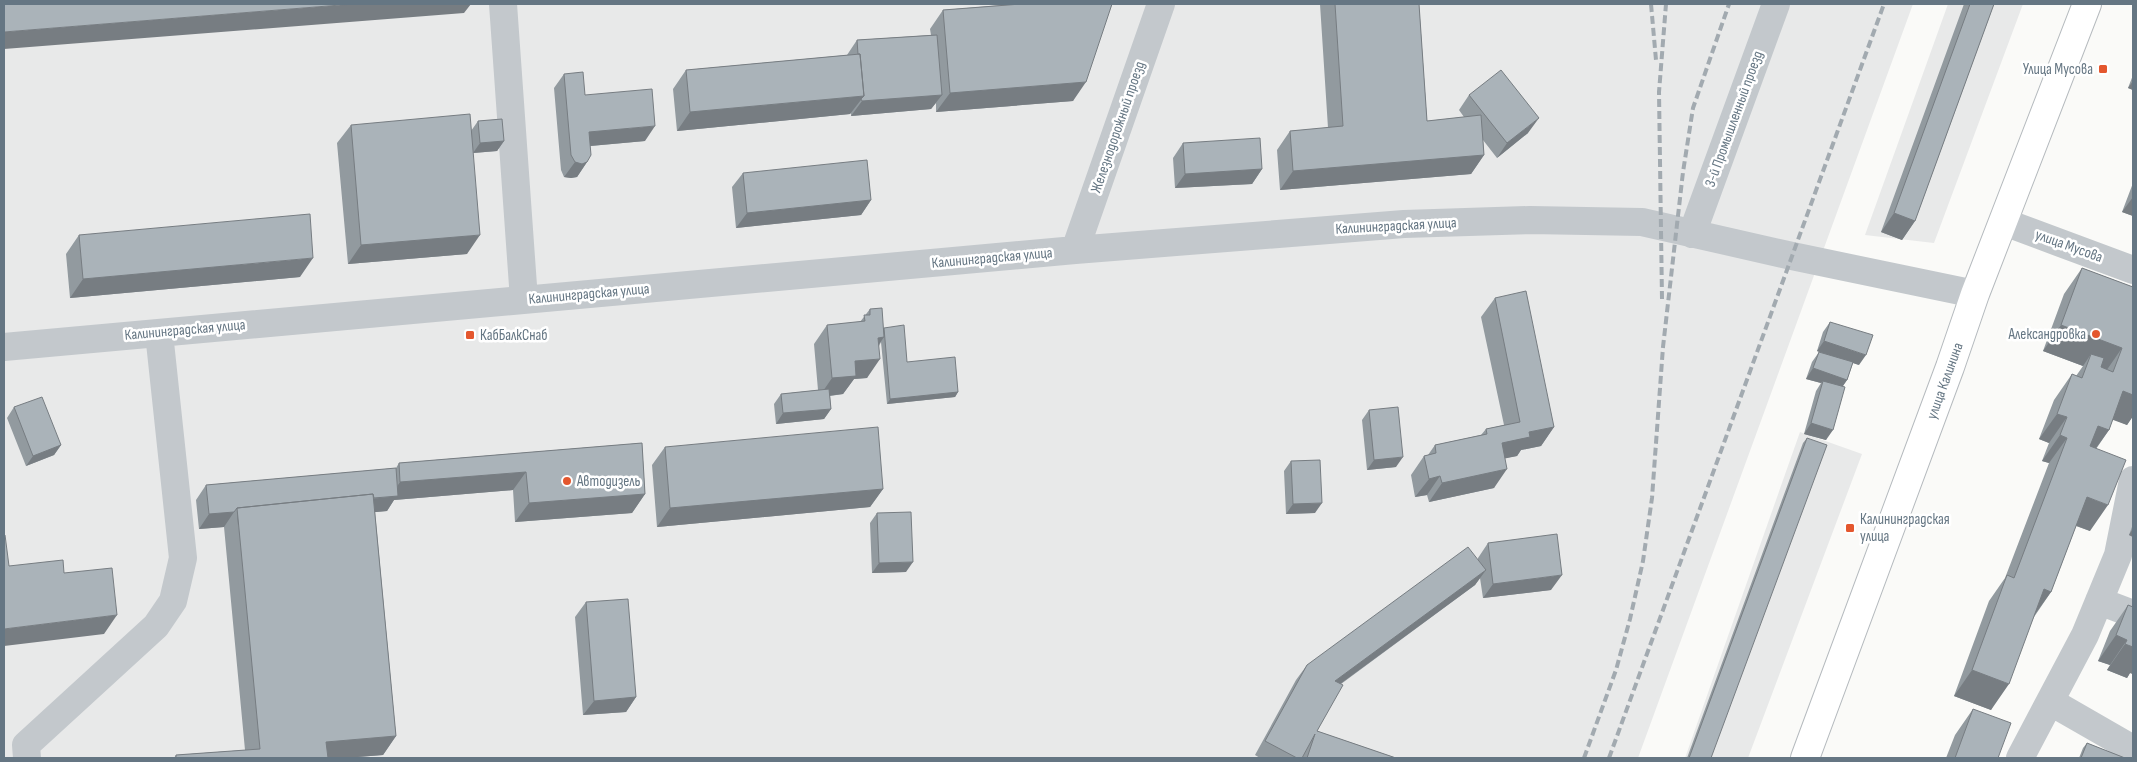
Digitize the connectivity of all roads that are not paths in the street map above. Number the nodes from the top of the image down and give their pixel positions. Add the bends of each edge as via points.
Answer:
1 (503, 4) edge
2 (1161, 4) edge
3 (1776, 4) edge
4 (2087, 4) edge
5 (2004, 222) junction
6 (1692, 234) junction
7 (1075, 250) junction
8 (2133, 270) edge
9 (1975, 294) junction
10 (524, 300) junction
11 (159, 333) junction
12 (4, 347) edge
13 (2133, 480) edge
14 (2099, 601) junction
15 (2133, 614) edge
16 (2051, 702) junction
17 (1999, 739) edge
18 (2133, 749) edge
19 (2023, 753) edge
20 (27, 758) edge
21 (1804, 758) edge

1 - 10 street
2 - 7 street, Железнодорожный проезд
3 - 6 street, 3-й Промышленный проезд
4 - 5 main road, улица Калинина
5 - 8 street, улица Мусова
5 - 9 main road, улица Калинина
6 - 7 street, Калининградская улица via 1642,222 1530,220 1404,224
6 - 9 street, Калининградская улица
7 - 10 street, Калининградская улица
9 - 21 main road, улица Калинина
10 - 11 street, Калининградская улица
11 - 12 street, Калининградская улица
11 - 20 street via 183,558 173,601 156,626 26,745
13 - 14 street via 2118,554
14 - 15 street
14 - 16 street
16 - 18 street
16 - 19 street
17 - 19 street

